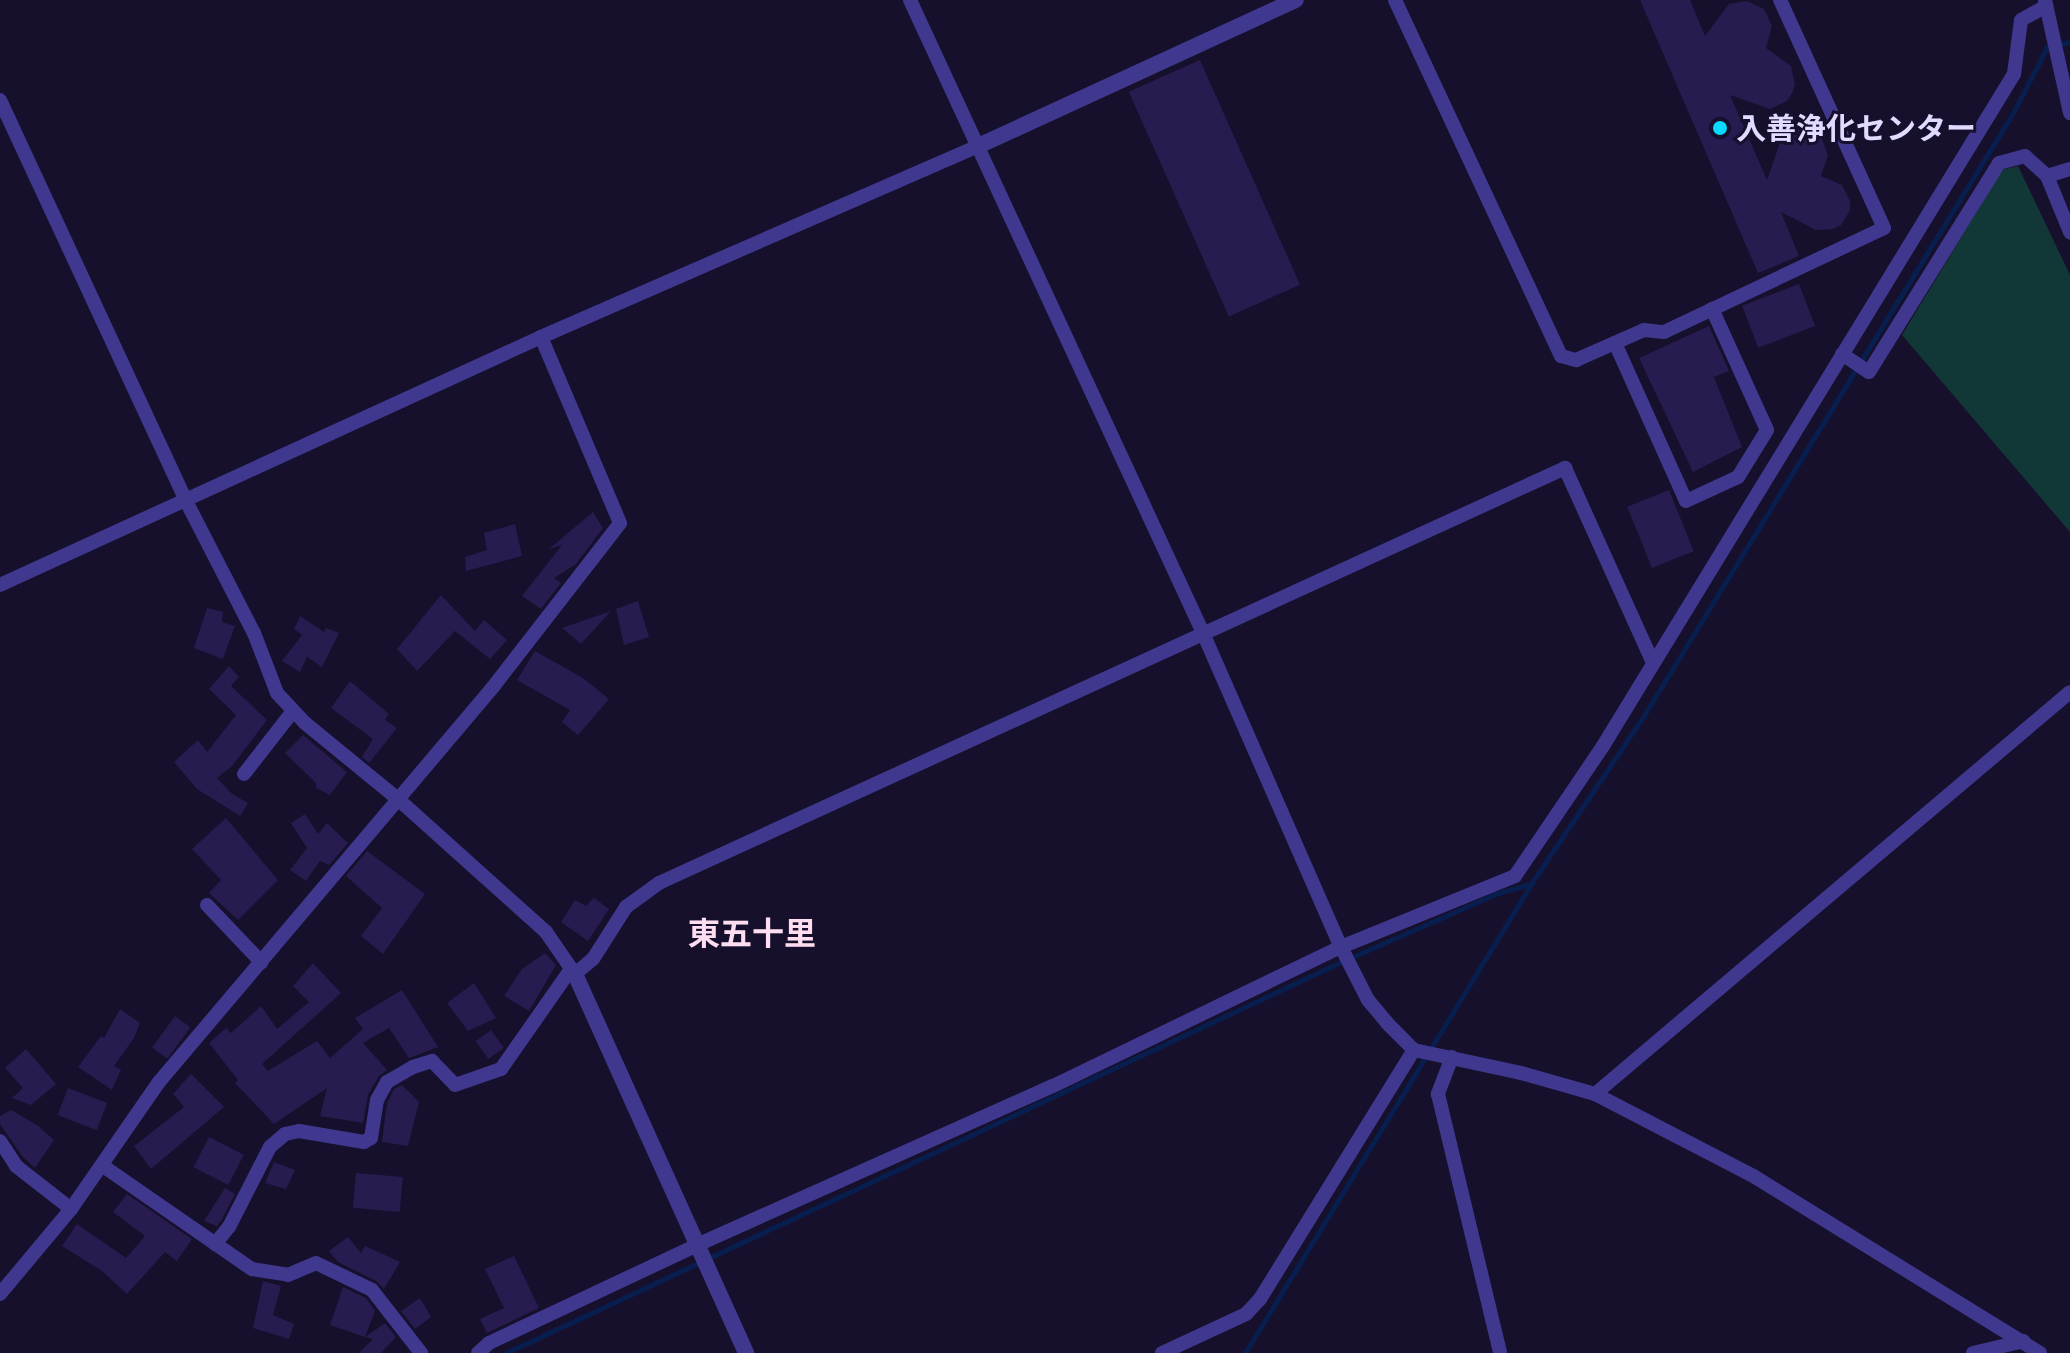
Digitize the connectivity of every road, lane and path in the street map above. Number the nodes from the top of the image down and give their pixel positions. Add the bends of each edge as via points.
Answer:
1 (910, 0) edge
2 (1296, 0) edge
3 (1395, 0) edge
4 (1780, 0) edge
5 (2046, 3) edge
6 (0, 100) edge
7 (2070, 113) edge
8 (976, 147) junction
9 (2070, 169) edge
10 (2047, 176) junction
11 (2070, 232) edge
12 (1712, 309) junction
13 (541, 337) junction
14 (1615, 343) junction
15 (1842, 354) junction
16 (185, 499) junction
17 (0, 585) edge
18 (1203, 633) junction
19 (1652, 661) junction
20 (2070, 692) edge
21 (293, 711) junction
22 (244, 774) dead end
23 (399, 800) junction
24 (207, 905) dead end
25 (1341, 947) junction
26 (261, 962) junction
27 (573, 971) junction
28 (1414, 1050) junction
29 (1452, 1057) junction
30 (1595, 1094) junction
31 (0, 1141) edge
32 (103, 1166) junction
33 (71, 1209) junction
34 (215, 1244) junction
35 (697, 1245) junction
36 (0, 1294) edge
37 (2024, 1341) junction
38 (421, 1353) edge
39 (478, 1353) edge
40 (746, 1353) edge
41 (1162, 1353) edge
42 (1500, 1353) edge
43 (1973, 1353) edge
44 (2040, 1353) edge

1 - 8 street
2 - 8 street
3 - 14 street via 1561,356 1576,360
4 - 12 street via 1884,228
5 - 7 street
5 - 15 street via 2021,20 2014,74
6 - 16 street
8 - 13 street
8 - 18 street
9 - 10 street
10 - 11 street
10 - 15 street via 2025,156 1999,163 1869,372
12 - 14 street via 1664,332 1644,330
12 - 14 street via 1767,430 1738,477 1686,501
13 - 16 street
13 - 23 street via 620,523
15 - 19 street
16 - 17 street
16 - 21 street via 254,633 277,693
18 - 19 street via 1565,468
18 - 25 street
18 - 27 street via 659,883 626,907 593,959
19 - 25 street via 1603,746 1515,876
20 - 30 street
21 - 22 street
21 - 23 street
23 - 26 street
23 - 27 street via 546,932
24 - 26 street
25 - 28 street via 1368,1000
25 - 35 street via 1053,1086
26 - 32 street via 159,1082
27 - 34 street via 501,1069 455,1085 432,1061 413,1067 387,1082 377,1100 371,1138 364,1142 299,1131 285,1134 270,1147
27 - 35 street
28 - 29 street
28 - 41 street via 1260,1299 1246,1314
29 - 30 street
29 - 42 street via 1438,1094
30 - 37 street via 1755,1177
31 - 33 street via 16,1166
32 - 33 street
32 - 34 street
33 - 36 street
34 - 38 street via 252,1269 288,1275 316,1263 372,1290
35 - 39 street via 489,1343
35 - 40 street
37 - 43 street
37 - 44 street

